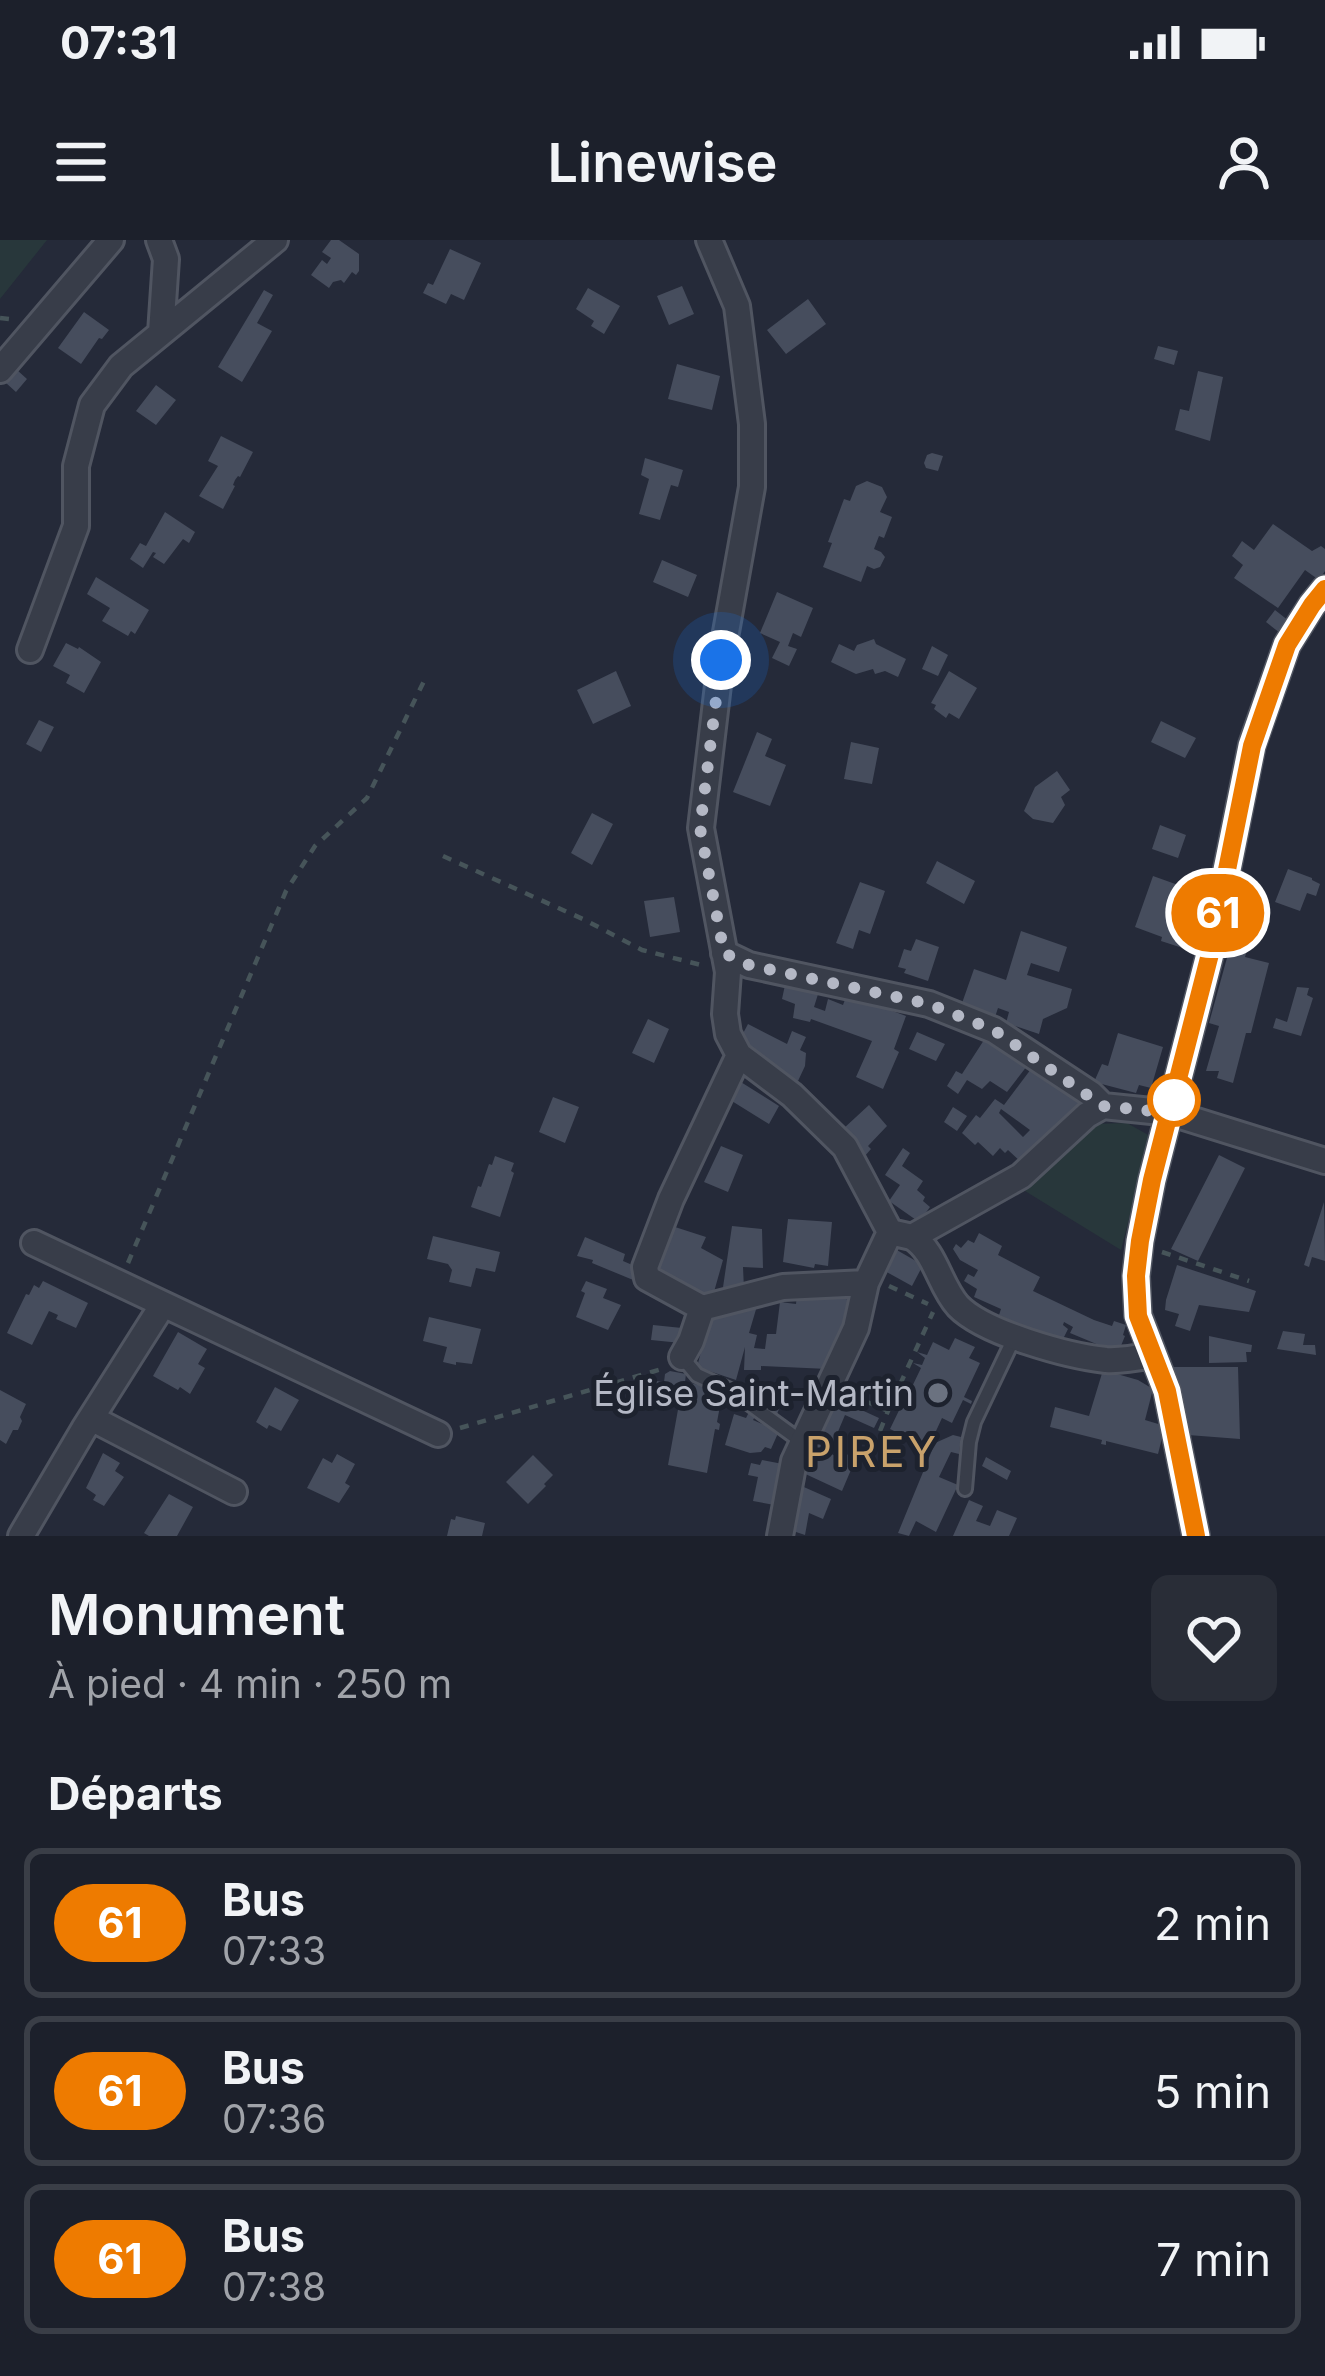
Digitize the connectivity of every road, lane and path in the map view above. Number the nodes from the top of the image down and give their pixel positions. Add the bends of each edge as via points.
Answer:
1 (111, 240) edge
2 (159, 240) edge
3 (275, 240) edge
4 (710, 240) edge
5 (160, 333) junction
6 (0, 370) edge
7 (1325, 589) edge
8 (30, 650) dead end
9 (425, 679) dead end
10 (443, 856) dead end
11 (726, 963) junction
12 (739, 1055) junction
13 (1103, 1106) junction
14 (1171, 1113) junction
15 (1325, 1161) edge
16 (901, 1234) junction
17 (34, 1244) dead end
18 (1140, 1244) junction
19 (1250, 1281) dead end
20 (866, 1282) junction
21 (119, 1285) junction
22 (162, 1306) junction
23 (702, 1308) junction
24 (1015, 1337) junction
25 (1152, 1355) junction
26 (682, 1357) junction
27 (828, 1384) junction
28 (863, 1396) junction
29 (858, 1408) dead end
30 (888, 1411) junction
31 (91, 1418) junction
32 (880, 1431) dead end
33 (438, 1434) joint
34 (802, 1442) junction
35 (965, 1489) dead end
36 (234, 1492) dead end
37 (21, 1536) edge
38 (780, 1536) edge
39 (1196, 1536) edge

1 - 6 street
2 - 5 street via 166,259
3 - 5 street
4 - 11 street via 737,306 752,424 752,487 700,828
5 - 8 street via 121,365 92,405 76,466 76,526
7 - 14 street via 1287,645 1252,746
9 - 21 path via 367,798 315,846 286,890
10 - 11 path via 642,950
11 - 12 street via 725,1014
11 - 13 street via 929,1004 994,1030
12 - 16 street via 845,1147
12 - 23 street via 645,1268 647,1278
13 - 14 street
13 - 16 street via 1021,1176
14 - 15 street
14 - 18 street
16 - 20 street
16 - 24 street via 926,1250 961,1309
17 - 21 street
18 - 19 path
18 - 25 street via 1138,1316
20 - 23 street via 783,1288
20 - 27 street via 856,1328
20 - 30 path via 935,1307
21 - 22 street
22 - 31 street
22 - 33 street
23 - 26 street
24 - 25 street via 1108,1360
24 - 35 lane via 974,1423
25 - 39 street via 1167,1391
26 - 33 path via 656,1372
26 - 34 lane via 697,1375
27 - 28 path
27 - 34 street
28 - 29 path
28 - 30 path
30 - 32 path
31 - 36 street
31 - 37 street
34 - 38 street

